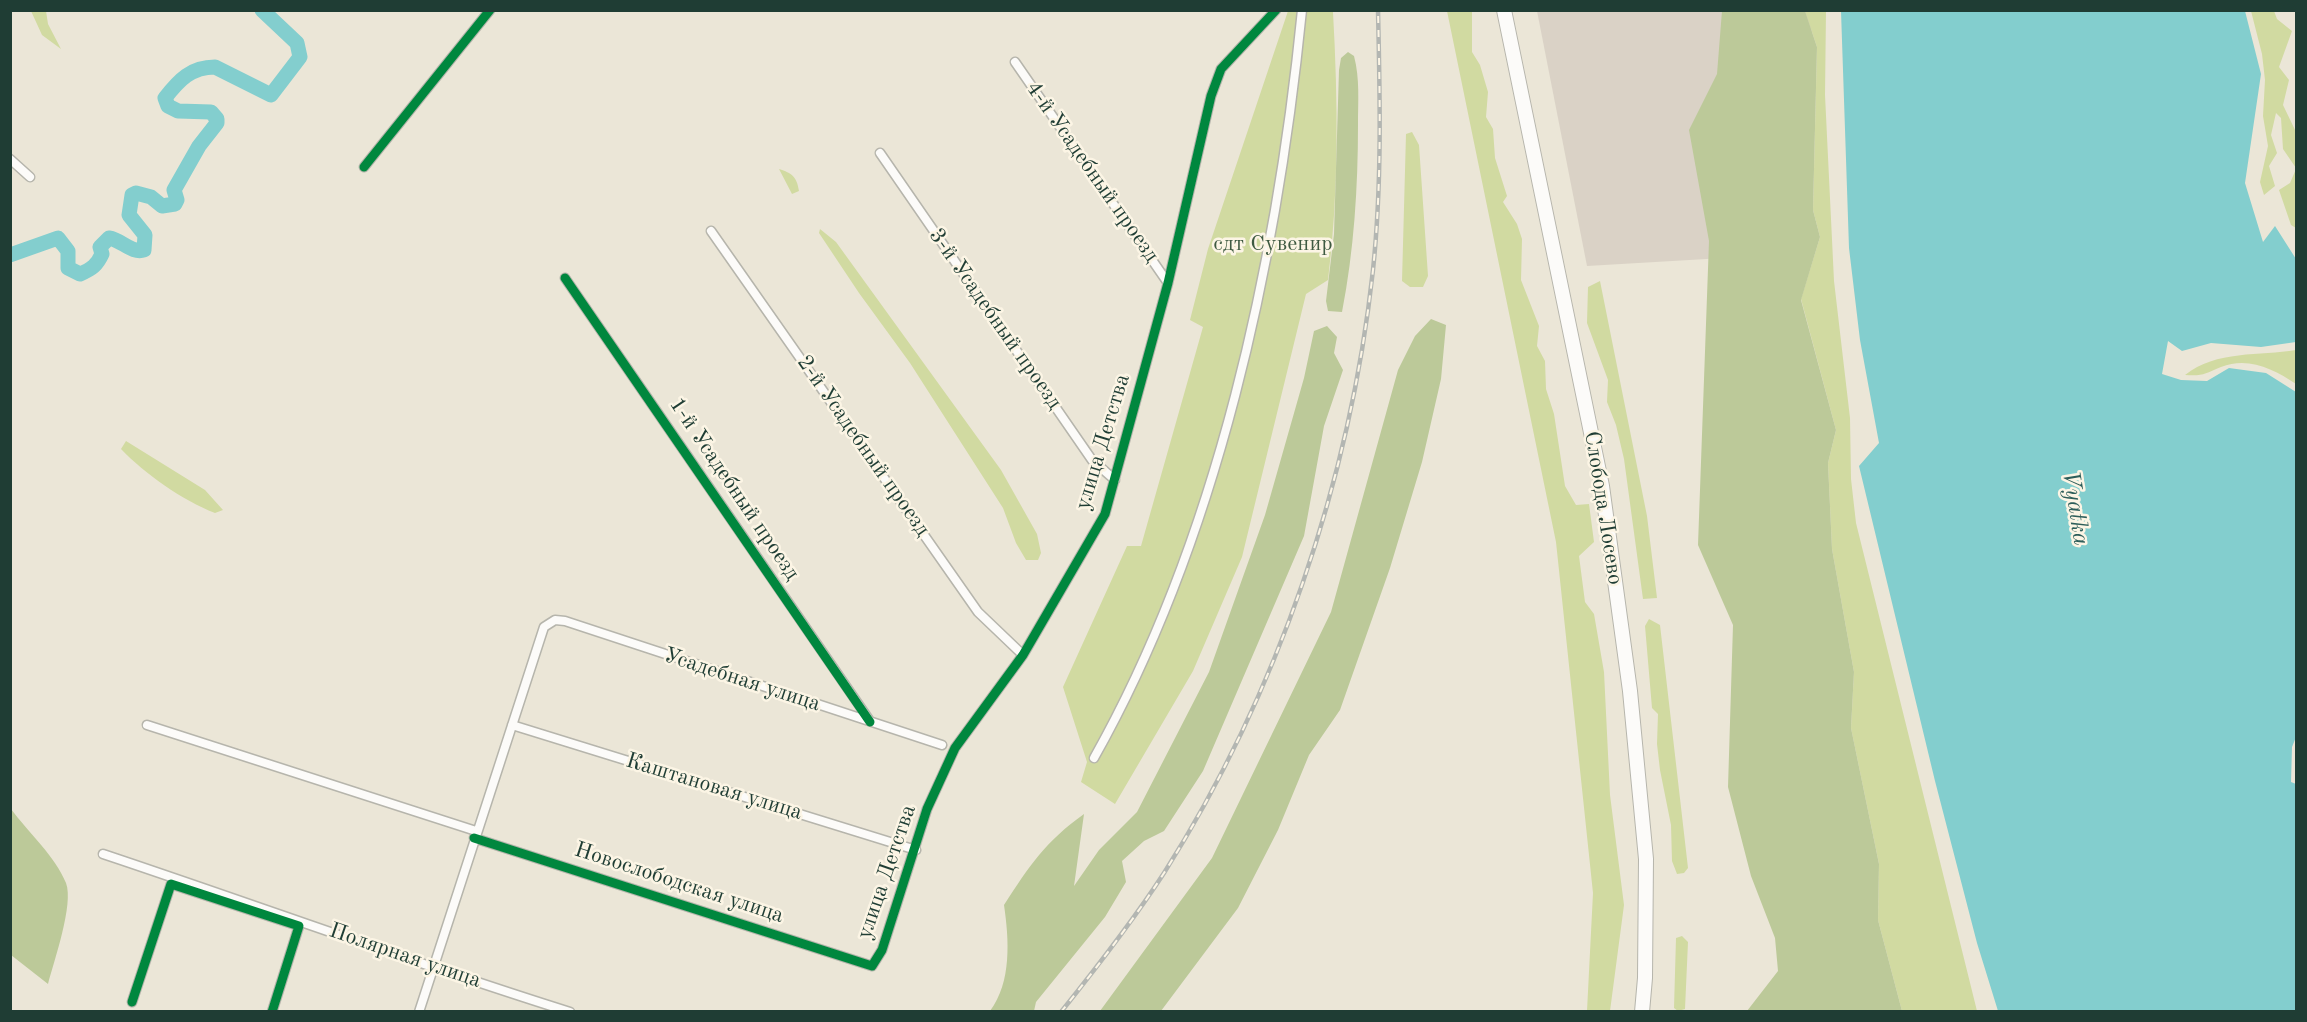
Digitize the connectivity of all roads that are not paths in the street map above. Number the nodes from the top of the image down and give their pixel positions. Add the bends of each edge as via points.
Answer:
1 (490, 10) edge
2 (1276, 10) edge
3 (1302, 10) edge
4 (1504, 10) edge
5 (1015, 62) dead end
6 (880, 153) dead end
7 (10, 159) edge
8 (364, 167) dead end
9 (30, 177) dead end
10 (711, 231) dead end
11 (565, 278) dead end
12 (1168, 283) junction
13 (1115, 480) junction
14 (1023, 655) junction
15 (870, 722) junction
16 (147, 725) dead end
17 (512, 725) junction
18 (942, 745) dead end
19 (1094, 758) dead end
20 (475, 835) junction
21 (916, 850) junction
22 (103, 854) dead end
23 (872, 966) joint
24 (433, 969) junction
25 (132, 1002) dead end
26 (272, 1011) edge
27 (419, 1011) edge
28 (570, 1011) edge
29 (1642, 1011) edge

1 - 8 street
2 - 12 street, улица Детства via 1221,69 1211,96
3 - 19 street via 1268,242 1227,424 1172,598
4 - 29 main road, Слобода Лосево via 1602,486 1646,859
5 - 12 street, 4-й Усадебный проезд
6 - 13 street, 3-й Усадебный проезд via 1092,460
7 - 9 street
10 - 14 street, 2-й Усадебный проезд via 978,612
11 - 15 street, 1-й Усадебный проезд
12 - 13 street, улица Детства
13 - 14 street, улица Детства via 1105,514
14 - 21 street, улица Детства via 954,748 927,809
15 - 17 street, Усадебная улица via 555,620 544,627
15 - 18 street, Усадебная улица
16 - 20 street, Новослободская улица
17 - 20 street
17 - 21 street, Каштановая улица
20 - 23 street, Новослободская улица
20 - 24 street
21 - 23 street, улица Детства via 882,950
22 - 24 street, Полярная улица via 309,922
24 - 27 street
24 - 28 street, Полярная улица
25 - 26 street, Полярная улица via 171,884 299,926

